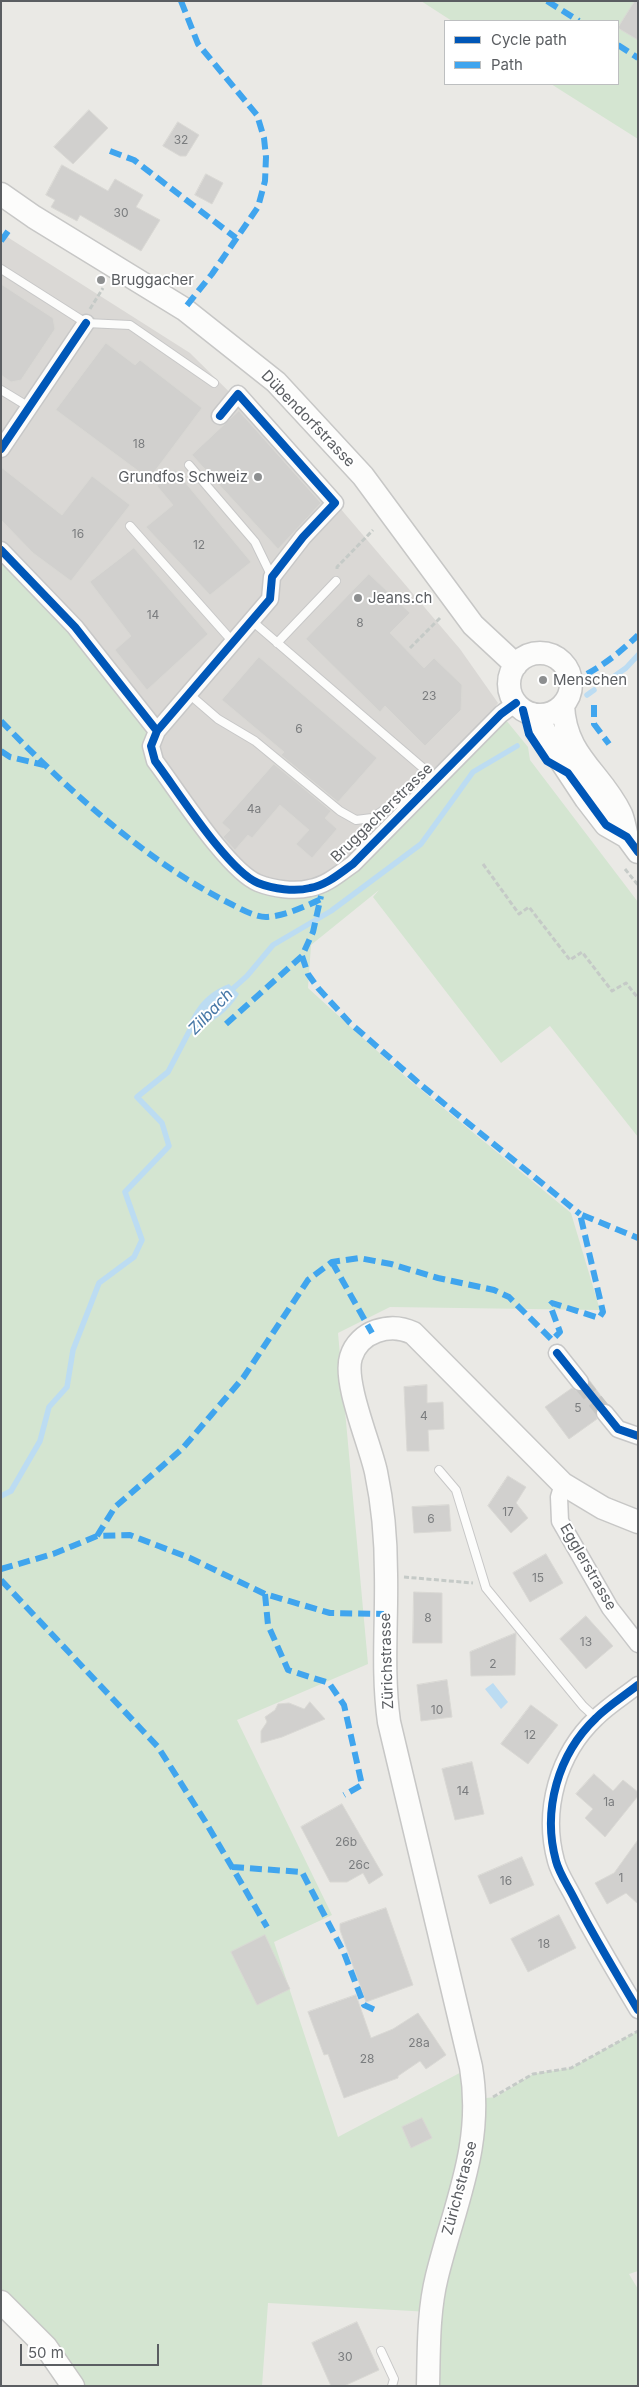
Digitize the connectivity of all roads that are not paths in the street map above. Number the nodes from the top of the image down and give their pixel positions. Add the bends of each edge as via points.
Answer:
1 (1, 194) edge
2 (1, 269) edge
3 (86, 323) junction
4 (214, 383) dead end
5 (1, 390) edge
6 (29, 407) junction
7 (220, 416) dead end
8 (1, 449) edge
9 (189, 466) dead end
10 (130, 526) dead end
11 (1, 550) edge
12 (272, 577) junction
13 (336, 581) road end
14 (252, 621) junction
15 (233, 642) junction
16 (277, 643) junction
17 (516, 665) junction
18 (189, 694) junction
19 (563, 706) junction
20 (524, 708) junction
21 (157, 730) junction
22 (437, 780) junction
23 (412, 804) junction
24 (632, 844) edge
25 (557, 1353) dead end
26 (580, 1382) tunnel mouth
27 (605, 1413) tunnel mouth
28 (638, 1436) edge
29 (439, 1470) dead end
30 (563, 1484) junction
31 (638, 1522) edge
32 (638, 1644) edge
33 (638, 1685) edge
34 (596, 1718) junction
35 (638, 2010) edge
36 (1, 2302) edge
37 (381, 2351) dead end
38 (73, 2386) edge
39 (392, 2386) edge
40 (428, 2386) edge

1 - 17 main road, Dübendorfstrasse via 184,309 276,382 363,476 473,625
2 - 3 lane
3 - 4 lane via 130,324
3 - 6 street
5 - 6 lane
6 - 8 street
7 - 12 street via 238,394 336,503 303,537
9 - 12 lane via 255,542
10 - 15 lane
11 - 21 street via 75,627
12 - 14 street via 270,599
13 - 16 lane
14 - 15 street
14 - 16 lane
15 - 18 street
16 - 22 lane
17 - 19 main road via 537,653 550,654 560,660 568,670 571,682
17 - 20 main road via 509,684 511,694
18 - 21 street
18 - 23 lane via 356,820 372,818 388,806 404,801
19 - 20 main road via 543,715
19 - 24 main road via 570,741 622,815
20 - 22 street, Bruggacherstrasse via 501,714
20 - 24 main road via 541,724 586,799 606,824
21 - 23 street, Bruggacherstrasse via 151,746 155,761 230,863 257,883 290,890 324,884 353,864
22 - 23 street, Bruggacherstrasse
25 - 26 street
27 - 28 street via 618,1429
29 - 34 lane via 456,1490 486,1588
30 - 31 main road, Zürichstrasse via 603,1508
30 - 32 street, Egglerstrasse via 559,1497 560,1521 610,1608
30 - 40 main road, Zürichstrasse via 420,1337 404,1328 383,1328 372,1332 357,1346 351,1357 350,1376 381,1497 386,1575 384,1672 389,1722 476,2099 467,2174 432,2296
33 - 34 street
34 - 35 street via 571,1751 557,1779 552,1798 551,1827 556,1862 592,1934
36 - 38 main road via 46,2347
37 - 39 lane via 394,2379

